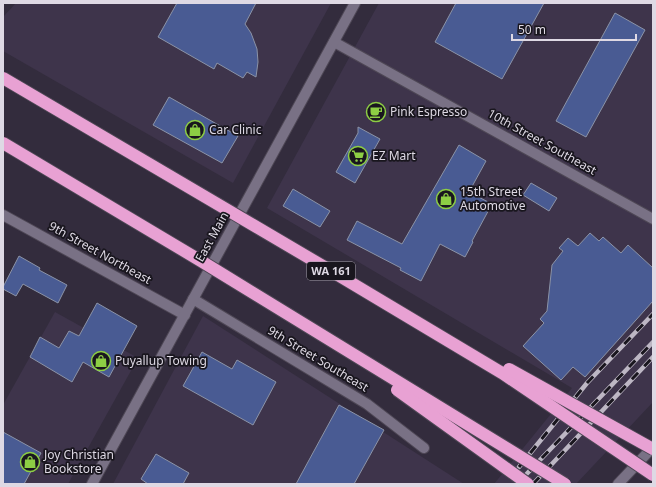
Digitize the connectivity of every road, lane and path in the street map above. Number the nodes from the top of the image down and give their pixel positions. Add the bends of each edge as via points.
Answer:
1 (355, 3) edge
2 (334, 42) junction
3 (3, 78) edge
4 (3, 143) edge
5 (3, 215) edge
6 (653, 218) edge
7 (333, 272) junction
8 (193, 299) junction
9 (185, 315) junction
10 (325, 337) junction
11 (424, 448) dead end
12 (653, 448) edge
13 (653, 475) edge
14 (92, 484) edge
15 (528, 484) edge
16 (565, 484) edge
17 (618, 484) edge

1 - 2 street, East Main
2 - 6 street, 10th Street Southeast
2 - 8 street, East Main
3 - 7 highway, WA 161, bridge
4 - 10 highway, bridge
5 - 9 street, 9th Street Northeast
7 - 12 highway, bridge
7 - 13 highway, WA 161, bridge via 502,373
8 - 9 street, East Main
8 - 11 street, 9th Street Southeast via 367,404
9 - 14 street, East Main
10 - 15 highway, bridge
10 - 16 highway, bridge
12 - 17 street

